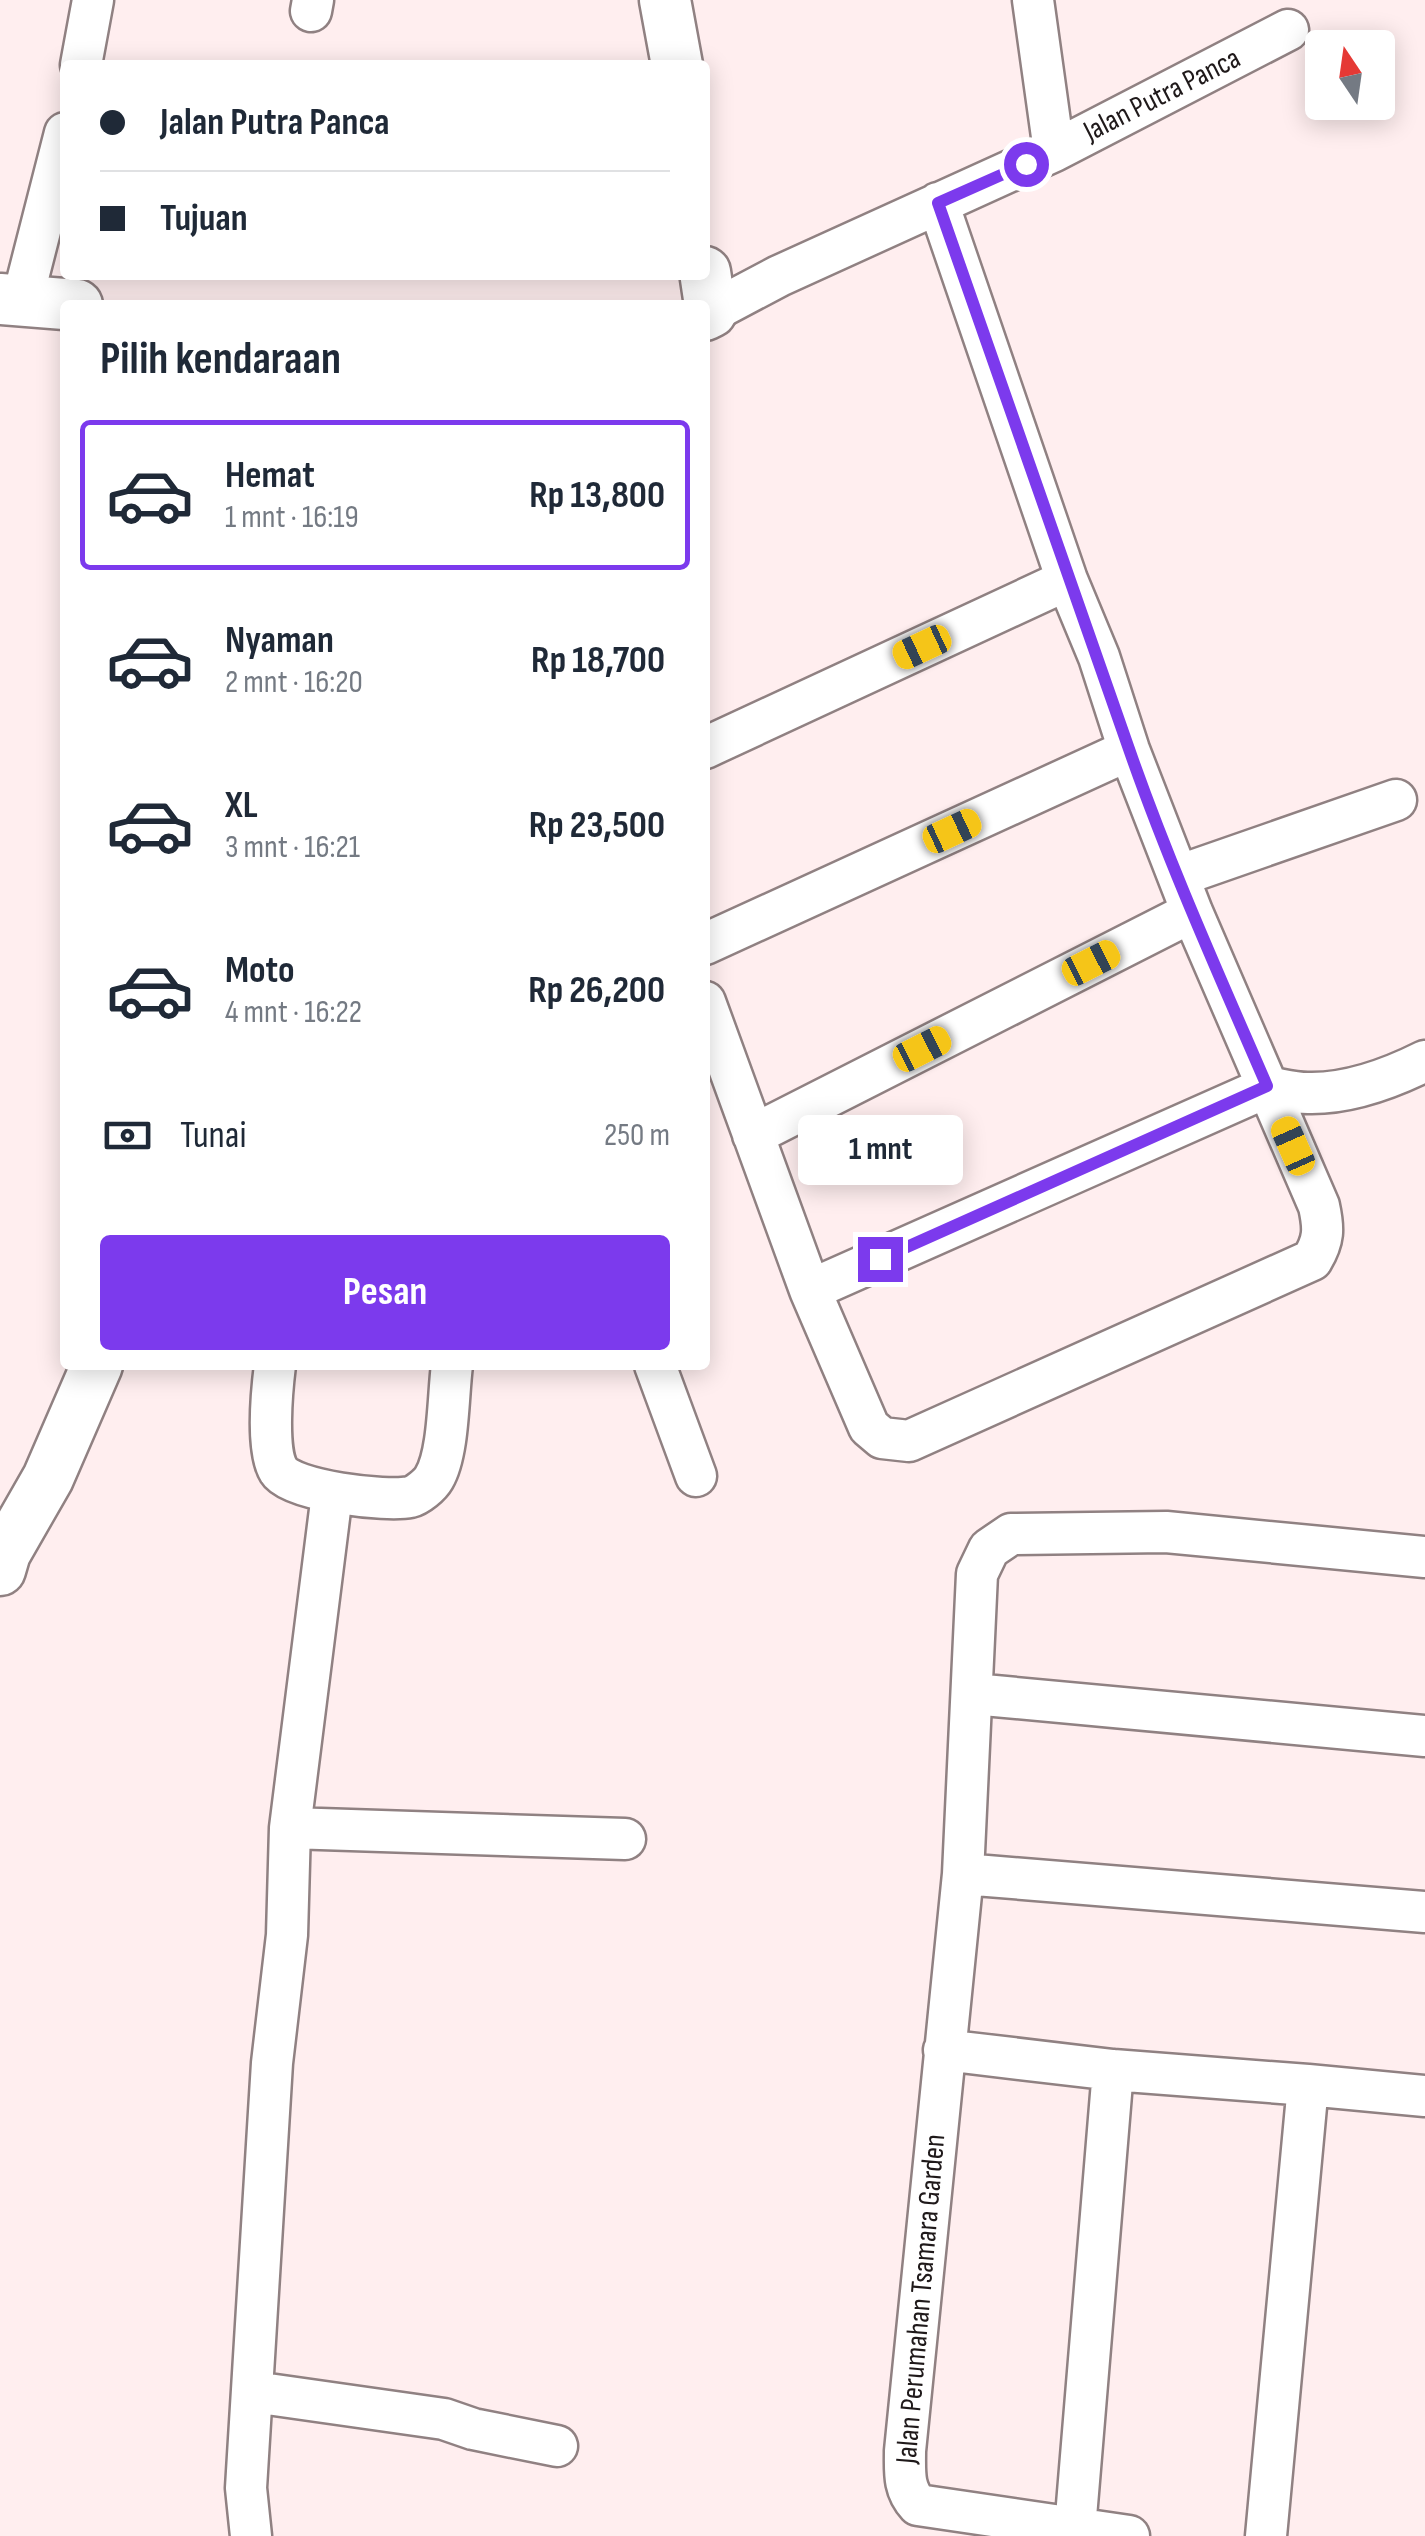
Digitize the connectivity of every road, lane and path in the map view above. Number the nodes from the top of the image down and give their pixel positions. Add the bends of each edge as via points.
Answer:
1 (93, 0) edge
2 (666, 0) edge
3 (1032, 0) edge
4 (1288, 30) dead end
5 (82, 60) edge
6 (676, 60) edge
7 (60, 148) edge
8 (1054, 151) junction
9 (938, 203) junction
10 (11, 300) edge
11 (707, 300) edge
12 (60, 304) edge
13 (1067, 580) junction
14 (710, 746) edge
15 (1129, 750) junction
16 (1396, 800) dead end
17 (1185, 894) junction
18 (710, 942) edge
19 (710, 1021) edge
20 (1425, 1060) edge
21 (1267, 1086) junction
22 (752, 1135) junction
23 (810, 1290) junction
24 (95, 1370) edge
25 (274, 1370) edge
26 (451, 1370) edge
27 (656, 1370) edge
28 (696, 1476) dead end
29 (332, 1494) junction
30 (1425, 1557) edge
31 (0, 1570) edge
32 (973, 1694) junction
33 (1425, 1736) edge
34 (290, 1828) junction
35 (625, 1839) dead end
36 (963, 1874) junction
37 (1425, 1912) edge
38 (944, 2050) junction
39 (1113, 2070) junction
40 (1308, 2085) junction
41 (1425, 2096) edge
42 (254, 2392) junction
43 (557, 2446) dead end
44 (1075, 2529) junction
45 (250, 2536) edge
46 (1129, 2536) edge
47 (1266, 2536) edge

1 - 5 street
2 - 6 street
3 - 8 street
4 - 8 street, Jalan Putra Panca
7 - 10 street
8 - 9 street, Jalan Putra Panca
9 - 11 street, Jalan Putra Panca via 779,276
9 - 13 street
10 - 12 street
13 - 14 street
13 - 15 street
15 - 17 street
15 - 18 street
16 - 17 street
17 - 21 street
17 - 22 street
19 - 22 street
20 - 21 street via 1348,1088 1308,1093
21 - 23 street
21 - 23 street via 1319,1206 1324,1229 1312,1260 944,1425 900,1442 869,1427
22 - 23 street
24 - 31 street
25 - 29 street via 276,1468 286,1480
26 - 29 street via 442,1448 434,1478 422,1491 410,1497
27 - 28 street
29 - 34 street
30 - 32 street, Jalan Perumahan Tsamara Garden via 1166,1532 1011,1534 989,1549 978,1574
32 - 33 street
32 - 36 street, Jalan Perumahan Tsamara Garden
34 - 35 street
34 - 42 street
36 - 37 street
36 - 38 street, Jalan Perumahan Tsamara Garden
38 - 39 street
38 - 44 street, Jalan Perumahan Tsamara Garden via 904,2451 908,2494 918,2505
39 - 40 street
39 - 44 street
40 - 41 street
40 - 47 street
42 - 43 street via 444,2418
42 - 45 street via 246,2488
44 - 46 street, Jalan Perumahan Tsamara Garden

